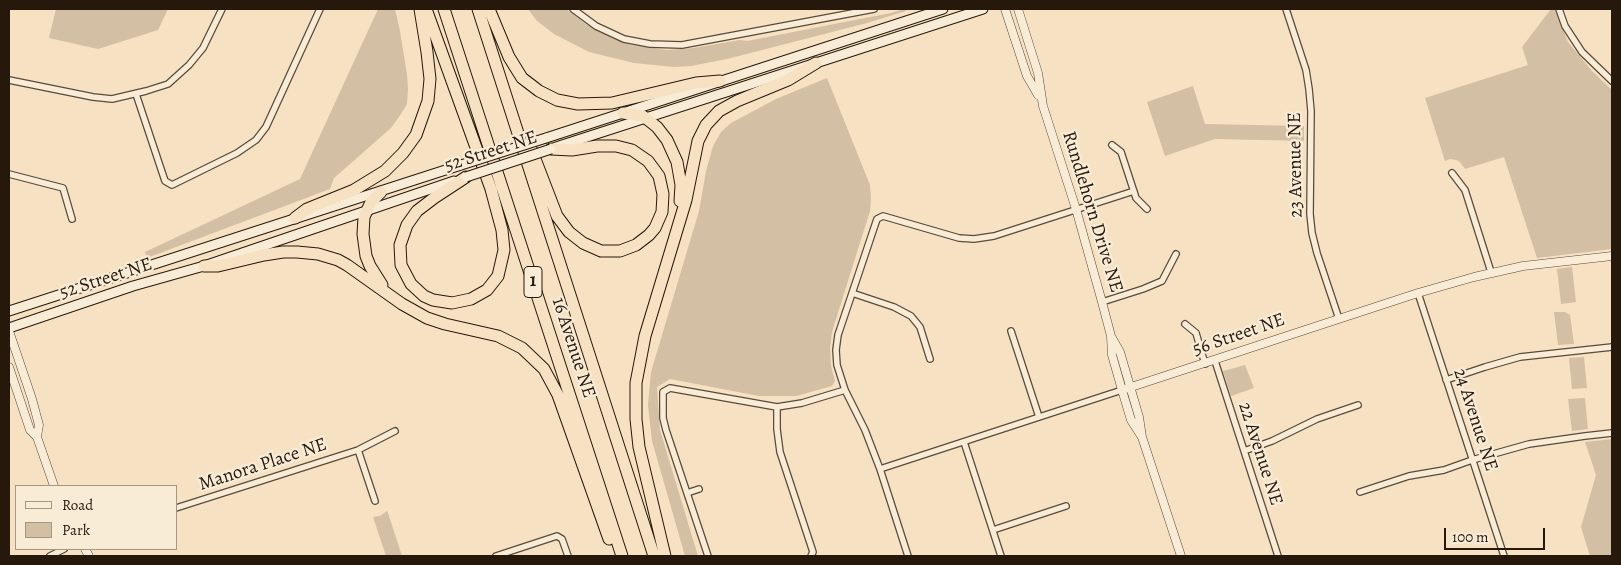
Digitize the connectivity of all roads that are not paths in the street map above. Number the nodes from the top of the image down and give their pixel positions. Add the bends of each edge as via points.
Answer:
1 (222, 9) edge
2 (320, 9) edge
3 (420, 9) edge
4 (426, 9) edge
5 (444, 9) edge
6 (478, 9) edge
7 (489, 9) edge
8 (573, 9) edge
9 (874, 9) edge
10 (943, 9) edge
11 (983, 9) edge
12 (1005, 9) edge
13 (1018, 9) edge
14 (1286, 9) edge
15 (1559, 9) edge
16 (816, 63) junction
17 (9, 80) edge
18 (720, 81) junction
19 (1612, 81) edge
20 (136, 94) junction
21 (1041, 98) junction
22 (623, 113) junction
23 (644, 119) junction
24 (1112, 145) dead end
25 (551, 149) junction
26 (1452, 173) dead end
27 (9, 174) edge
28 (466, 177) junction
29 (1134, 191) junction
30 (381, 192) junction
31 (1076, 209) junction
32 (1147, 209) dead end
33 (367, 210) junction
34 (72, 218) dead end
35 (295, 218) junction
36 (679, 222) junction
37 (1176, 254) dead end
38 (1612, 256) edge
39 (204, 266) junction
40 (1491, 272) junction
41 (1418, 293) junction
42 (852, 294) junction
43 (393, 298) junction
44 (1102, 302) junction
45 (9, 312) edge
46 (1339, 319) junction
47 (1185, 324) dead end
48 (9, 330) edge
49 (1011, 330) dead end
50 (1111, 336) junction
51 (1612, 347) edge
52 (930, 359) dead end
53 (1215, 361) junction
54 (1205, 364) junction
55 (9, 367) edge
56 (1446, 380) junction
57 (1130, 388) junction
58 (844, 390) junction
59 (1122, 390) junction
60 (1358, 405) dead end
61 (777, 407) junction
62 (1038, 417) junction
63 (395, 431) dead end
64 (1612, 433) edge
65 (37, 436) junction
66 (1142, 437) junction
67 (964, 442) junction
68 (358, 450) junction
69 (1244, 451) junction
70 (1472, 460) junction
71 (880, 469) junction
72 (54, 485) edge
73 (700, 489) dead end
74 (687, 492) junction
75 (1360, 492) dead end
76 (375, 501) dead end
77 (1066, 506) dead end
78 (178, 507) edge
79 (992, 530) junction
80 (62, 550) edge
81 (50, 556) edge
82 (496, 556) edge
83 (568, 556) edge
84 (615, 556) edge
85 (622, 556) edge
86 (654, 556) edge
87 (665, 556) edge
88 (708, 556) edge
89 (811, 556) edge
90 (908, 556) edge
91 (1001, 556) edge
92 (1181, 556) edge
93 (1278, 556) edge
94 (1504, 556) edge

1 - 20 street via 203,48 189,65 168,84
2 - 20 street via 266,126 256,140 172,185 165,181
3 - 35 highway via 430,79 428,101 416,135 385,171
4 - 28 highway via 493,196 504,250 498,276 487,290 471,299 452,303 433,300 411,284 401,265 400,245 407,225 417,211
5 - 85 highway, 16 Avenue NE / 1
6 - 25 highway via 552,206 563,225 583,243 601,251 628,249 649,236 662,212 663,194 659,176 648,161 632,150 616,146
6 - 86 highway, 16 Avenue NE / 1
7 - 18 highway via 509,57 522,78 557,100 578,104 612,102
8 - 9 street via 596,26 624,39 682,45
10 - 18 main road, 52 Street NE
11 - 16 main road, 52 Street NE
12 - 21 street, Rundlehorn Drive NE via 1027,76
13 - 21 street, Rundlehorn Drive NE via 1038,73
14 - 46 street, 23 Avenue NE via 1309,89 1312,233
15 - 19 street via 1565,26 1582,52
16 - 23 main road, 52 Street NE
16 - 36 highway via 788,80 728,105 712,118 698,141
17 - 20 street via 93,98 112,99
18 - 22 main road, 52 Street NE
21 - 31 street, Rundlehorn Drive NE
22 - 23 highway via 643,116
22 - 30 main road, 52 Street NE, bridge
23 - 25 main road, 52 Street NE
23 - 36 highway via 657,127 674,154 681,185
24 - 29 street via 1121,152
25 - 28 main road, 52 Street NE, bridge
26 - 40 street via 1465,190
27 - 34 street via 63,188
28 - 33 main road, 52 Street NE
29 - 31 street
29 - 32 street
30 - 33 highway
30 - 35 main road, 52 Street NE
31 - 42 street via 994,236 974,239 959,238 883,216 877,219
31 - 44 street, Rundlehorn Drive NE
33 - 39 main road, 52 Street NE
33 - 43 highway via 362,225 366,256 374,274
35 - 45 main road, 52 Street NE
36 - 87 highway via 645,336 636,395 642,462
37 - 44 street via 1162,282
38 - 40 street, 56 Street NE
39 - 43 highway via 283,252 318,254 348,265
39 - 48 main road, 52 Street NE via 133,286
40 - 41 street, 56 Street NE
41 - 46 street, 56 Street NE
41 - 56 street, 24 Avenue NE
42 - 52 street via 911,316 920,327
42 - 58 street via 836,350
43 - 84 highway via 427,318 515,344 544,369 558,395
44 - 50 street, Rundlehorn Drive NE
46 - 53 street, 56 Street NE
47 - 54 street via 1196,334
48 - 65 street via 36,414
49 - 62 street
50 - 57 street, Rundlehorn Drive NE via 1120,352
50 - 59 street, Rundlehorn Drive NE via 1112,355
51 - 56 street via 1520,357
53 - 54 street, 56 Street NE
53 - 69 street, 22 Avenue NE
54 - 57 street, 56 Street NE
55 - 65 street via 30,430
56 - 70 street, 24 Avenue NE
57 - 59 street, 56 Street NE
57 - 66 street, Rundlehorn Drive NE
58 - 61 street
58 - 71 street
59 - 62 street, 56 Street NE
59 - 66 street, Rundlehorn Drive NE via 1131,420
60 - 69 street
61 - 74 street via 670,388 663,392 663,418
61 - 89 street via 780,452 813,552
62 - 67 street, 56 Street NE
63 - 68 street, Manora Place NE
64 - 70 street via 1529,444
65 - 72 street
66 - 92 street, Rundlehorn Drive NE
67 - 71 street, 56 Street NE
67 - 79 street
68 - 76 street
68 - 78 street, Manora Place NE
69 - 93 street, 22 Avenue NE
70 - 75 street
70 - 94 street, 24 Avenue NE
71 - 90 street
73 - 74 street
74 - 88 street
77 - 79 street
79 - 91 street
80 - 81 street
82 - 83 street via 556,536 562,539

